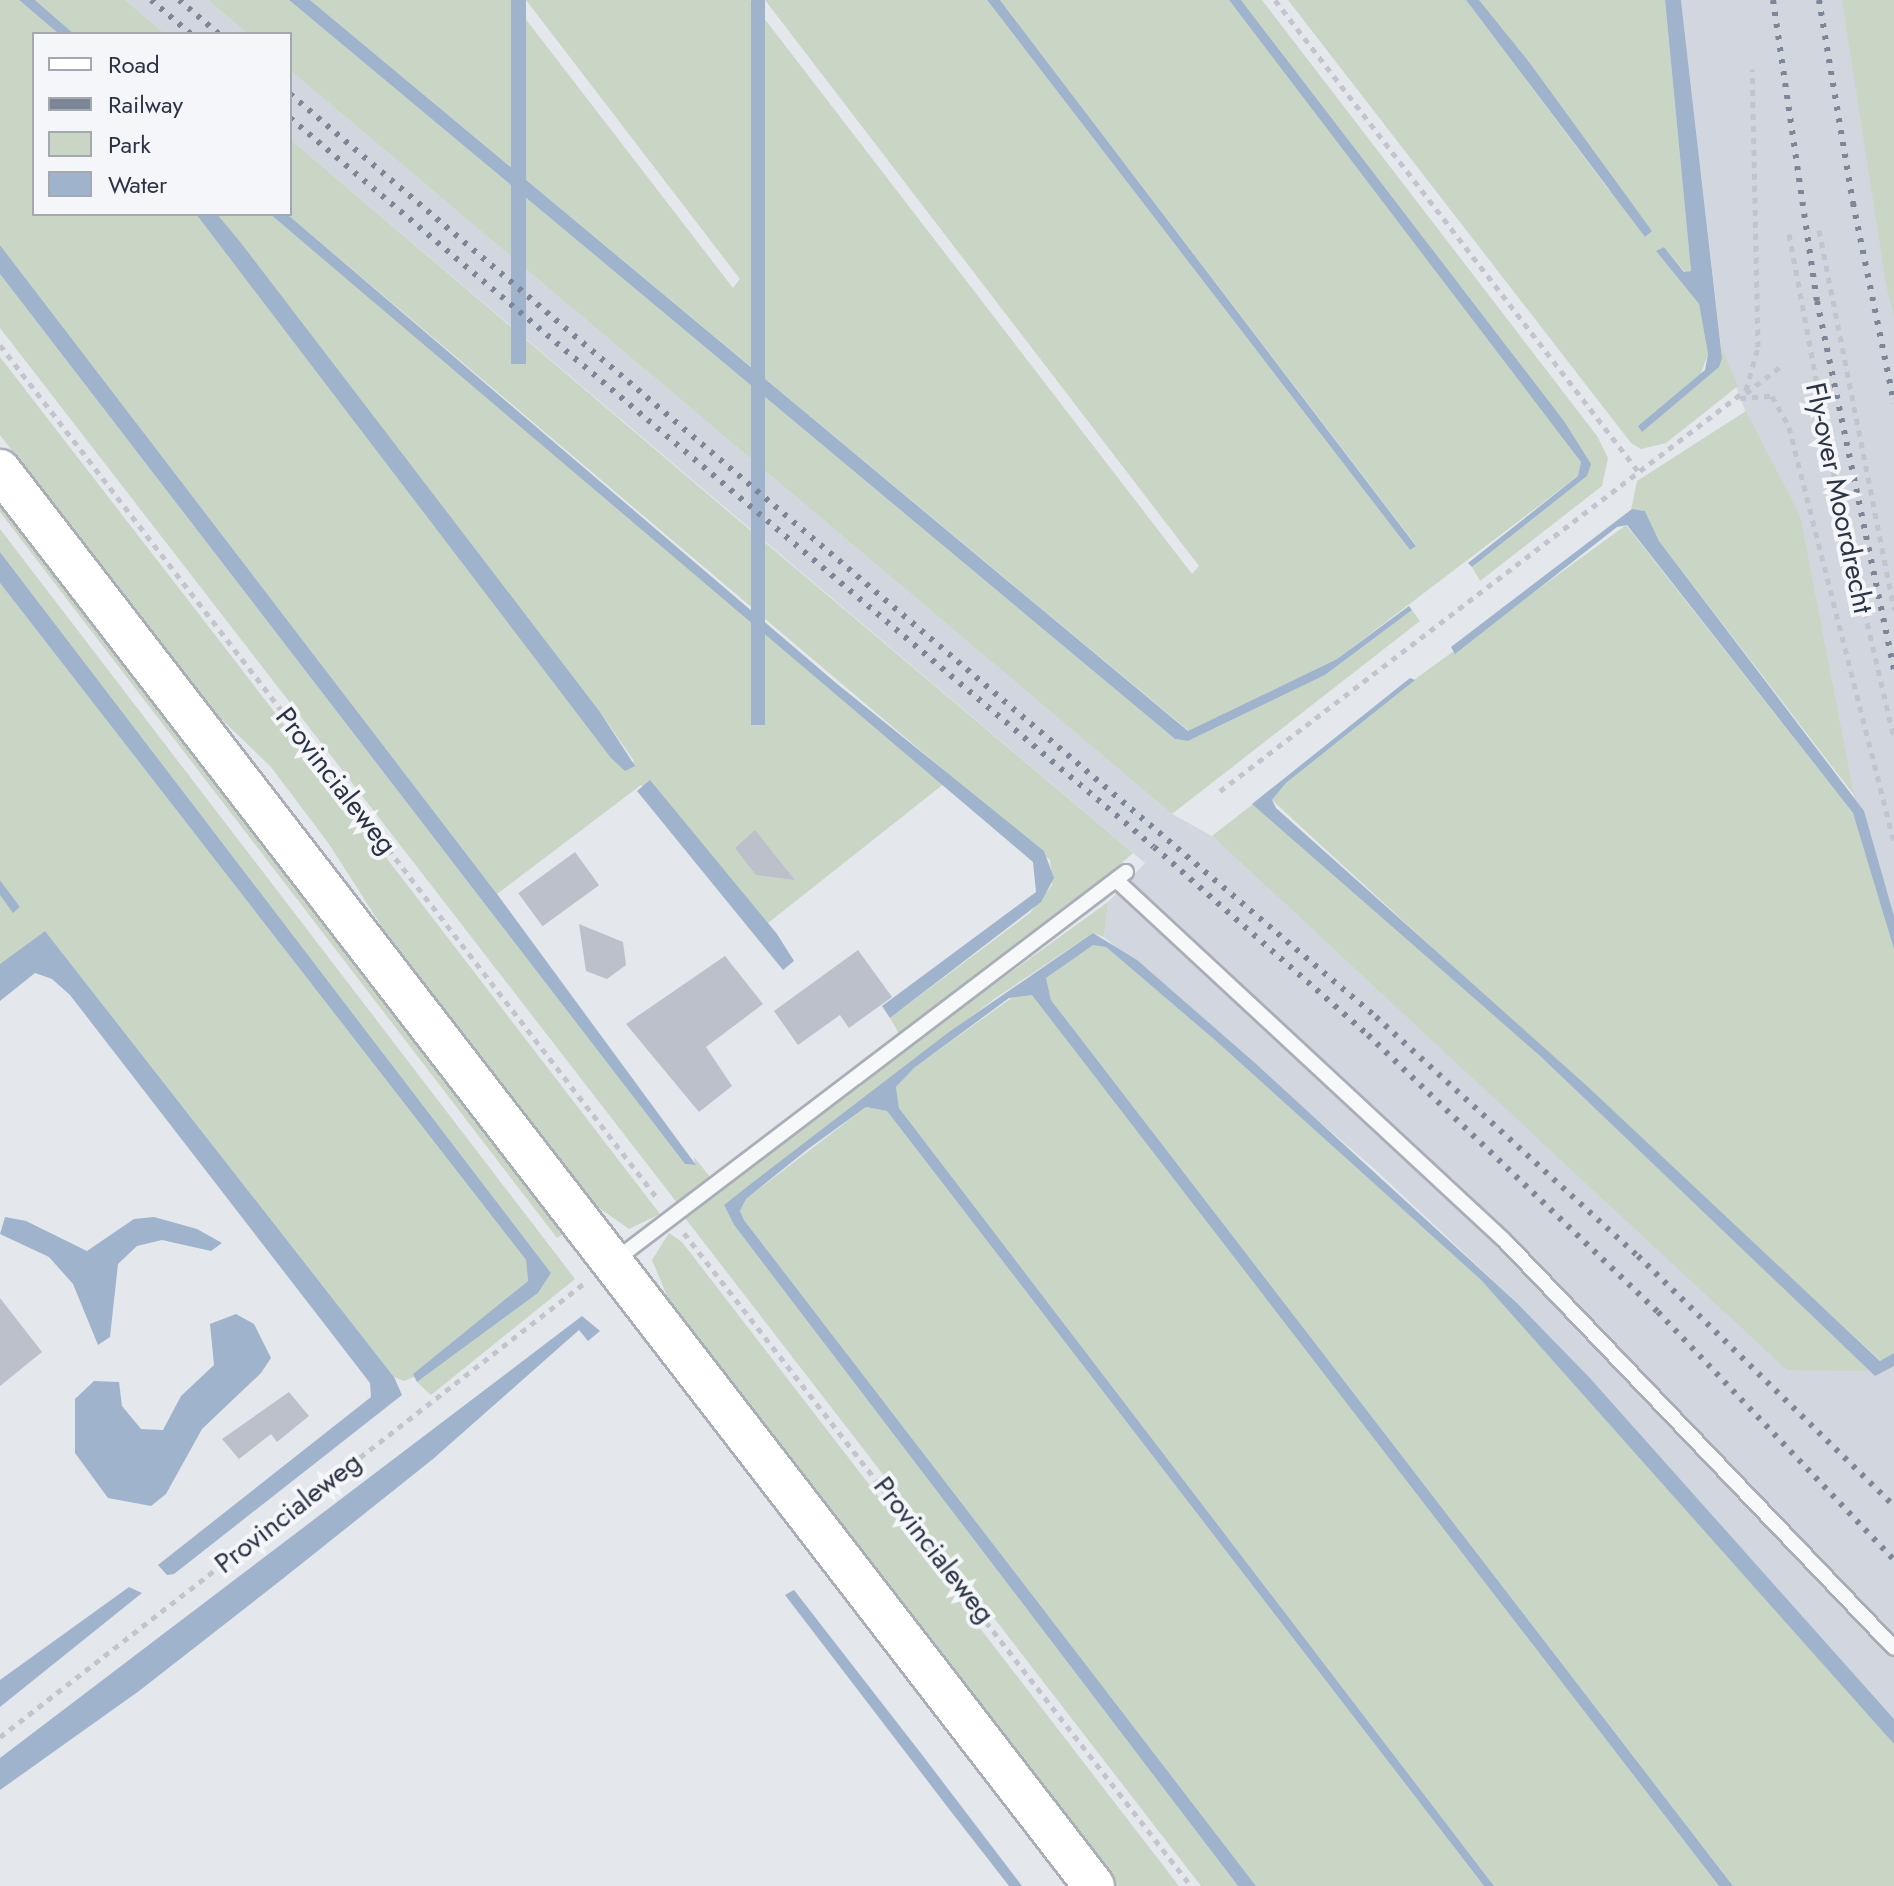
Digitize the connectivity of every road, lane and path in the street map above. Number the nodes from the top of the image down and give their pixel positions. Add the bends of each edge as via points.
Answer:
1 (1275, 0) edge
2 (1752, 69) dead end
3 (1819, 230) dead end
4 (1789, 234) dead end
5 (0, 345) edge
6 (1781, 366) dead end
7 (1739, 398) junction
8 (0, 470) edge
9 (1638, 471) junction
10 (1894, 610) edge
11 (1894, 738) edge
12 (1220, 791) dead end
13 (1894, 843) edge
14 (672, 1218) junction
15 (614, 1261) junction
16 (1894, 1648) edge
17 (0, 1737) edge
18 (1094, 1886) edge
19 (1191, 1886) edge

1 - 9 path
2 - 7 path via 1758,347 1754,374
3 - 10 path
4 - 11 path, Fly-over Moordrecht via 1840,506
5 - 14 path, Provincialeweg
6 - 7 path
7 - 9 path
7 - 13 path via 1772,396 1789,427
8 - 15 main road
9 - 12 path
14 - 15 lane
14 - 16 lane via 1121,876 1504,1240
14 - 19 path, Provincialeweg
15 - 17 path, Provincialeweg
15 - 18 main road

